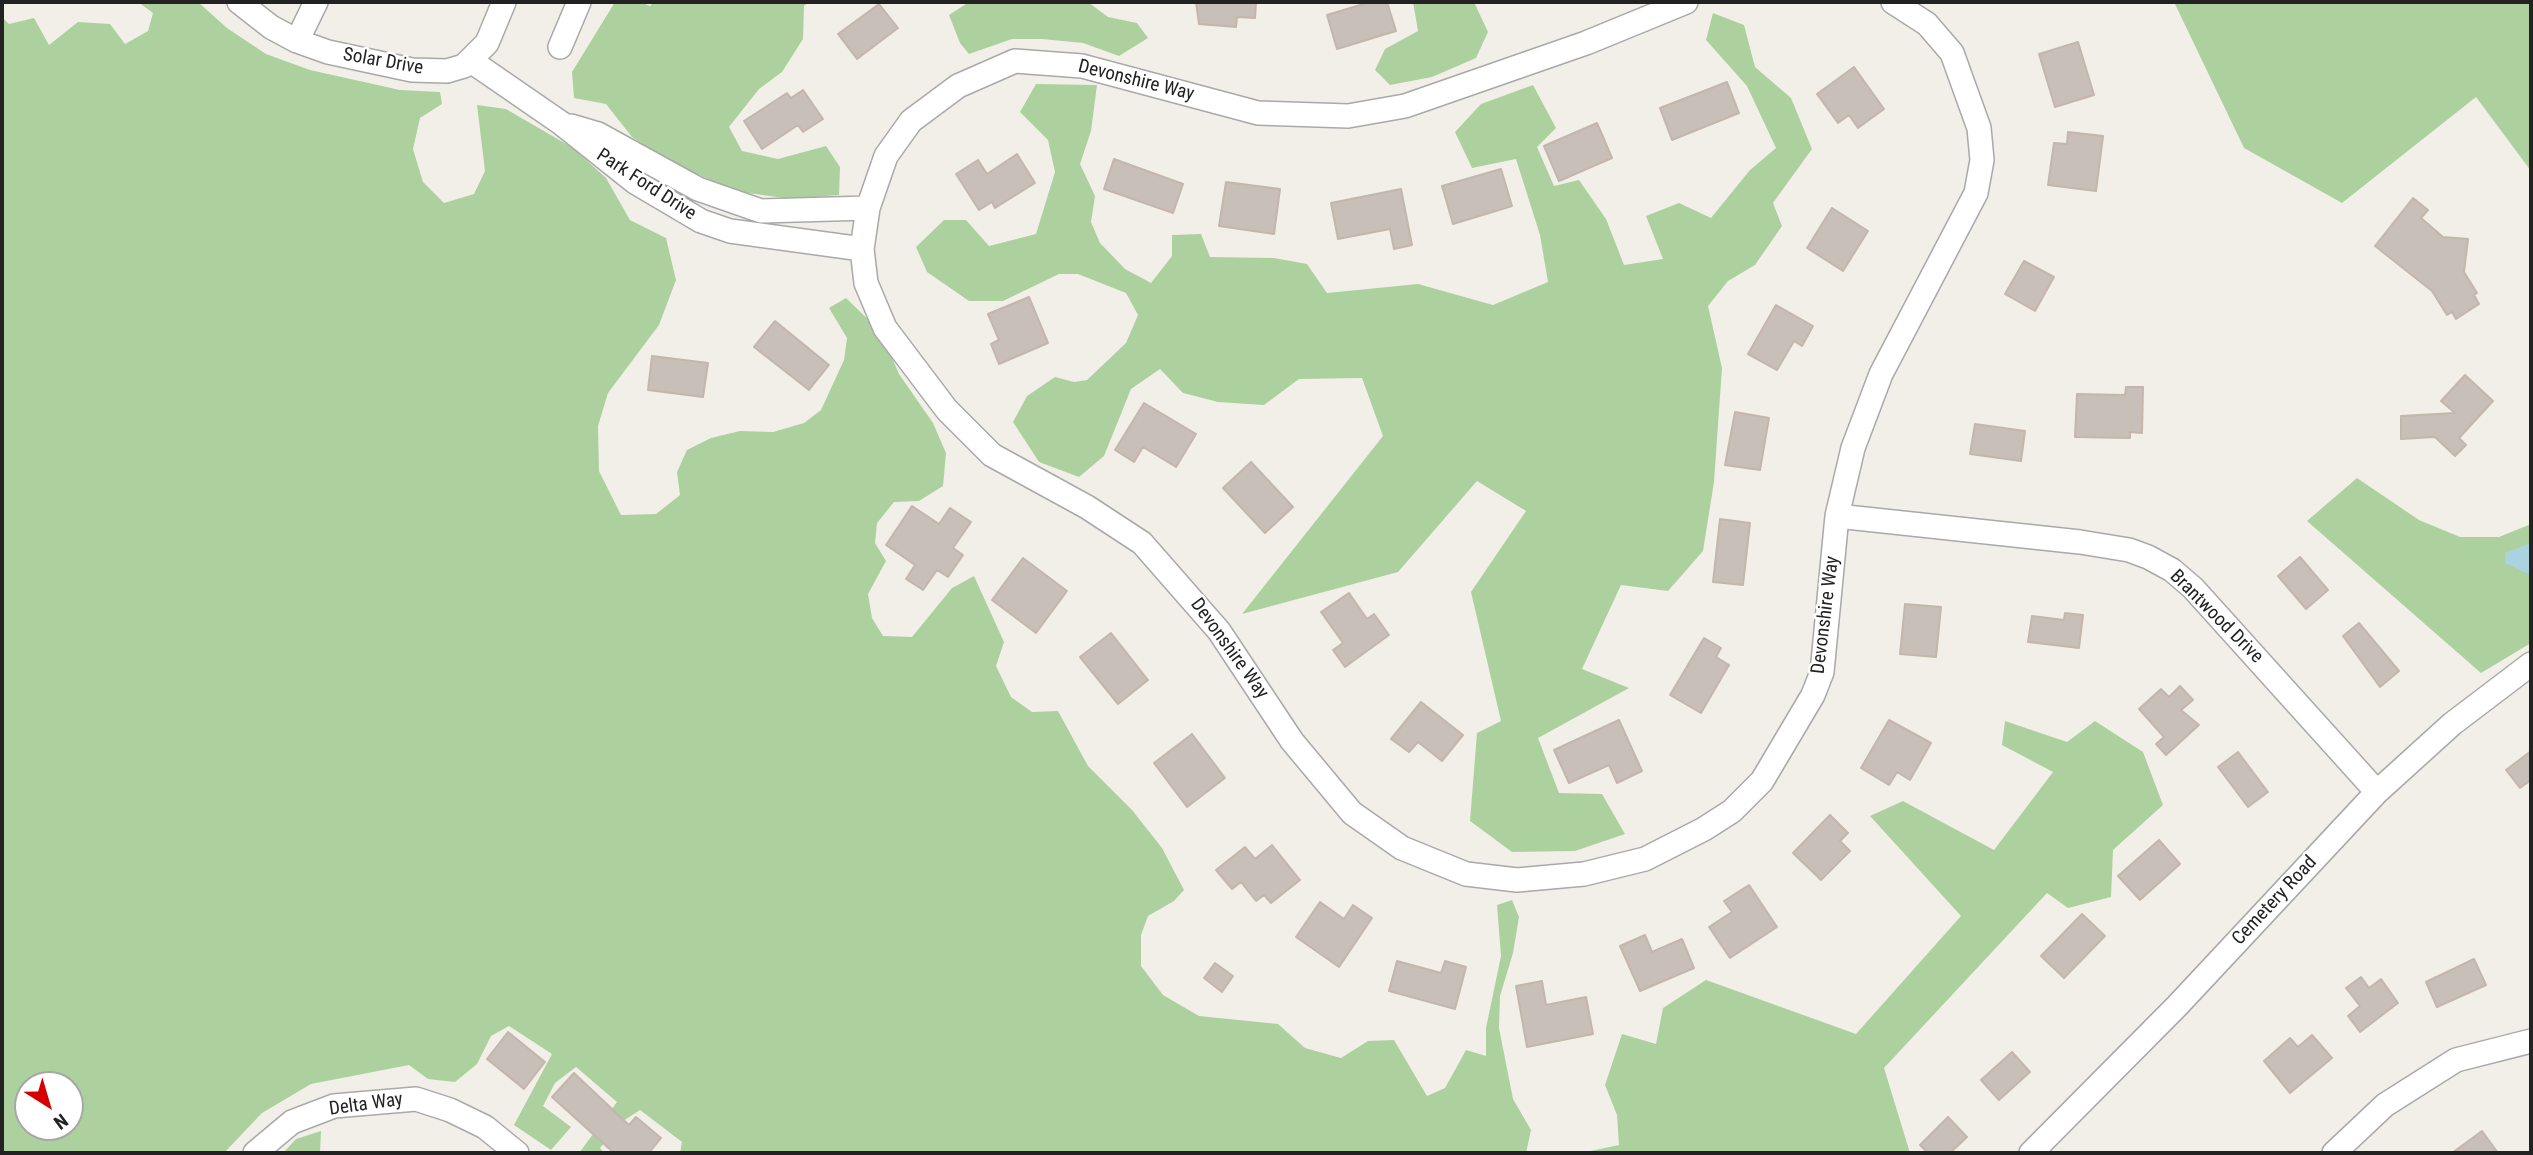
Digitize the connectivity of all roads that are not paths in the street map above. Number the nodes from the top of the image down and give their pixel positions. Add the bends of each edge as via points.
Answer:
1 (239, 2) edge
2 (316, 2) edge
3 (504, 2) edge
4 (579, 2) edge
5 (1685, 2) edge
6 (1893, 2) edge
7 (297, 41) junction
8 (560, 47) dead end
9 (471, 61) junction
10 (561, 123) junction
11 (868, 208) junction
12 (862, 249) junction
13 (1837, 516) junction
14 (2531, 664) edge
15 (2377, 792) junction
16 (2531, 1041) edge
17 (256, 1153) edge
18 (517, 1153) edge
19 (2031, 1153) edge
20 (2334, 1153) edge

1 - 7 street, Solar Drive
2 - 7 street
3 - 9 street via 487,43
4 - 8 street
5 - 11 street, Devonshire Way via 1586,43 1405,106 1348,116 1258,113 1082,66 1015,61 958,86 911,121 886,156
6 - 13 street, Devonshire Way via 1927,24 1952,52 1979,128 1982,160 1976,193 1870,399
7 - 9 street, Solar Drive via 412,70 447,71
9 - 10 street, Park Ford Drive
10 - 11 street, Park Ford Drive via 598,134 727,202 761,211
10 - 12 street, Park Ford Drive via 635,182 701,221 730,231
11 - 12 street, Devonshire Way
12 - 13 street, Devonshire Way via 866,282 885,328 947,410 992,455 1087,506 1142,543 1219,631 1292,741 1352,813 1402,848 1466,874 1517,880 1584,874 1646,859 1731,811 1762,781 1790,739 1822,672
13 - 15 street, Brantwood Drive via 2080,542 2148,557 2193,588
14 - 15 street, Cemetery Road via 2452,723
15 - 19 street, Cemetery Road via 2177,1006
16 - 20 street via 2493,1048 2445,1066 2385,1105
17 - 18 street, Delta Way via 292,1122 334,1106 416,1099 485,1127

